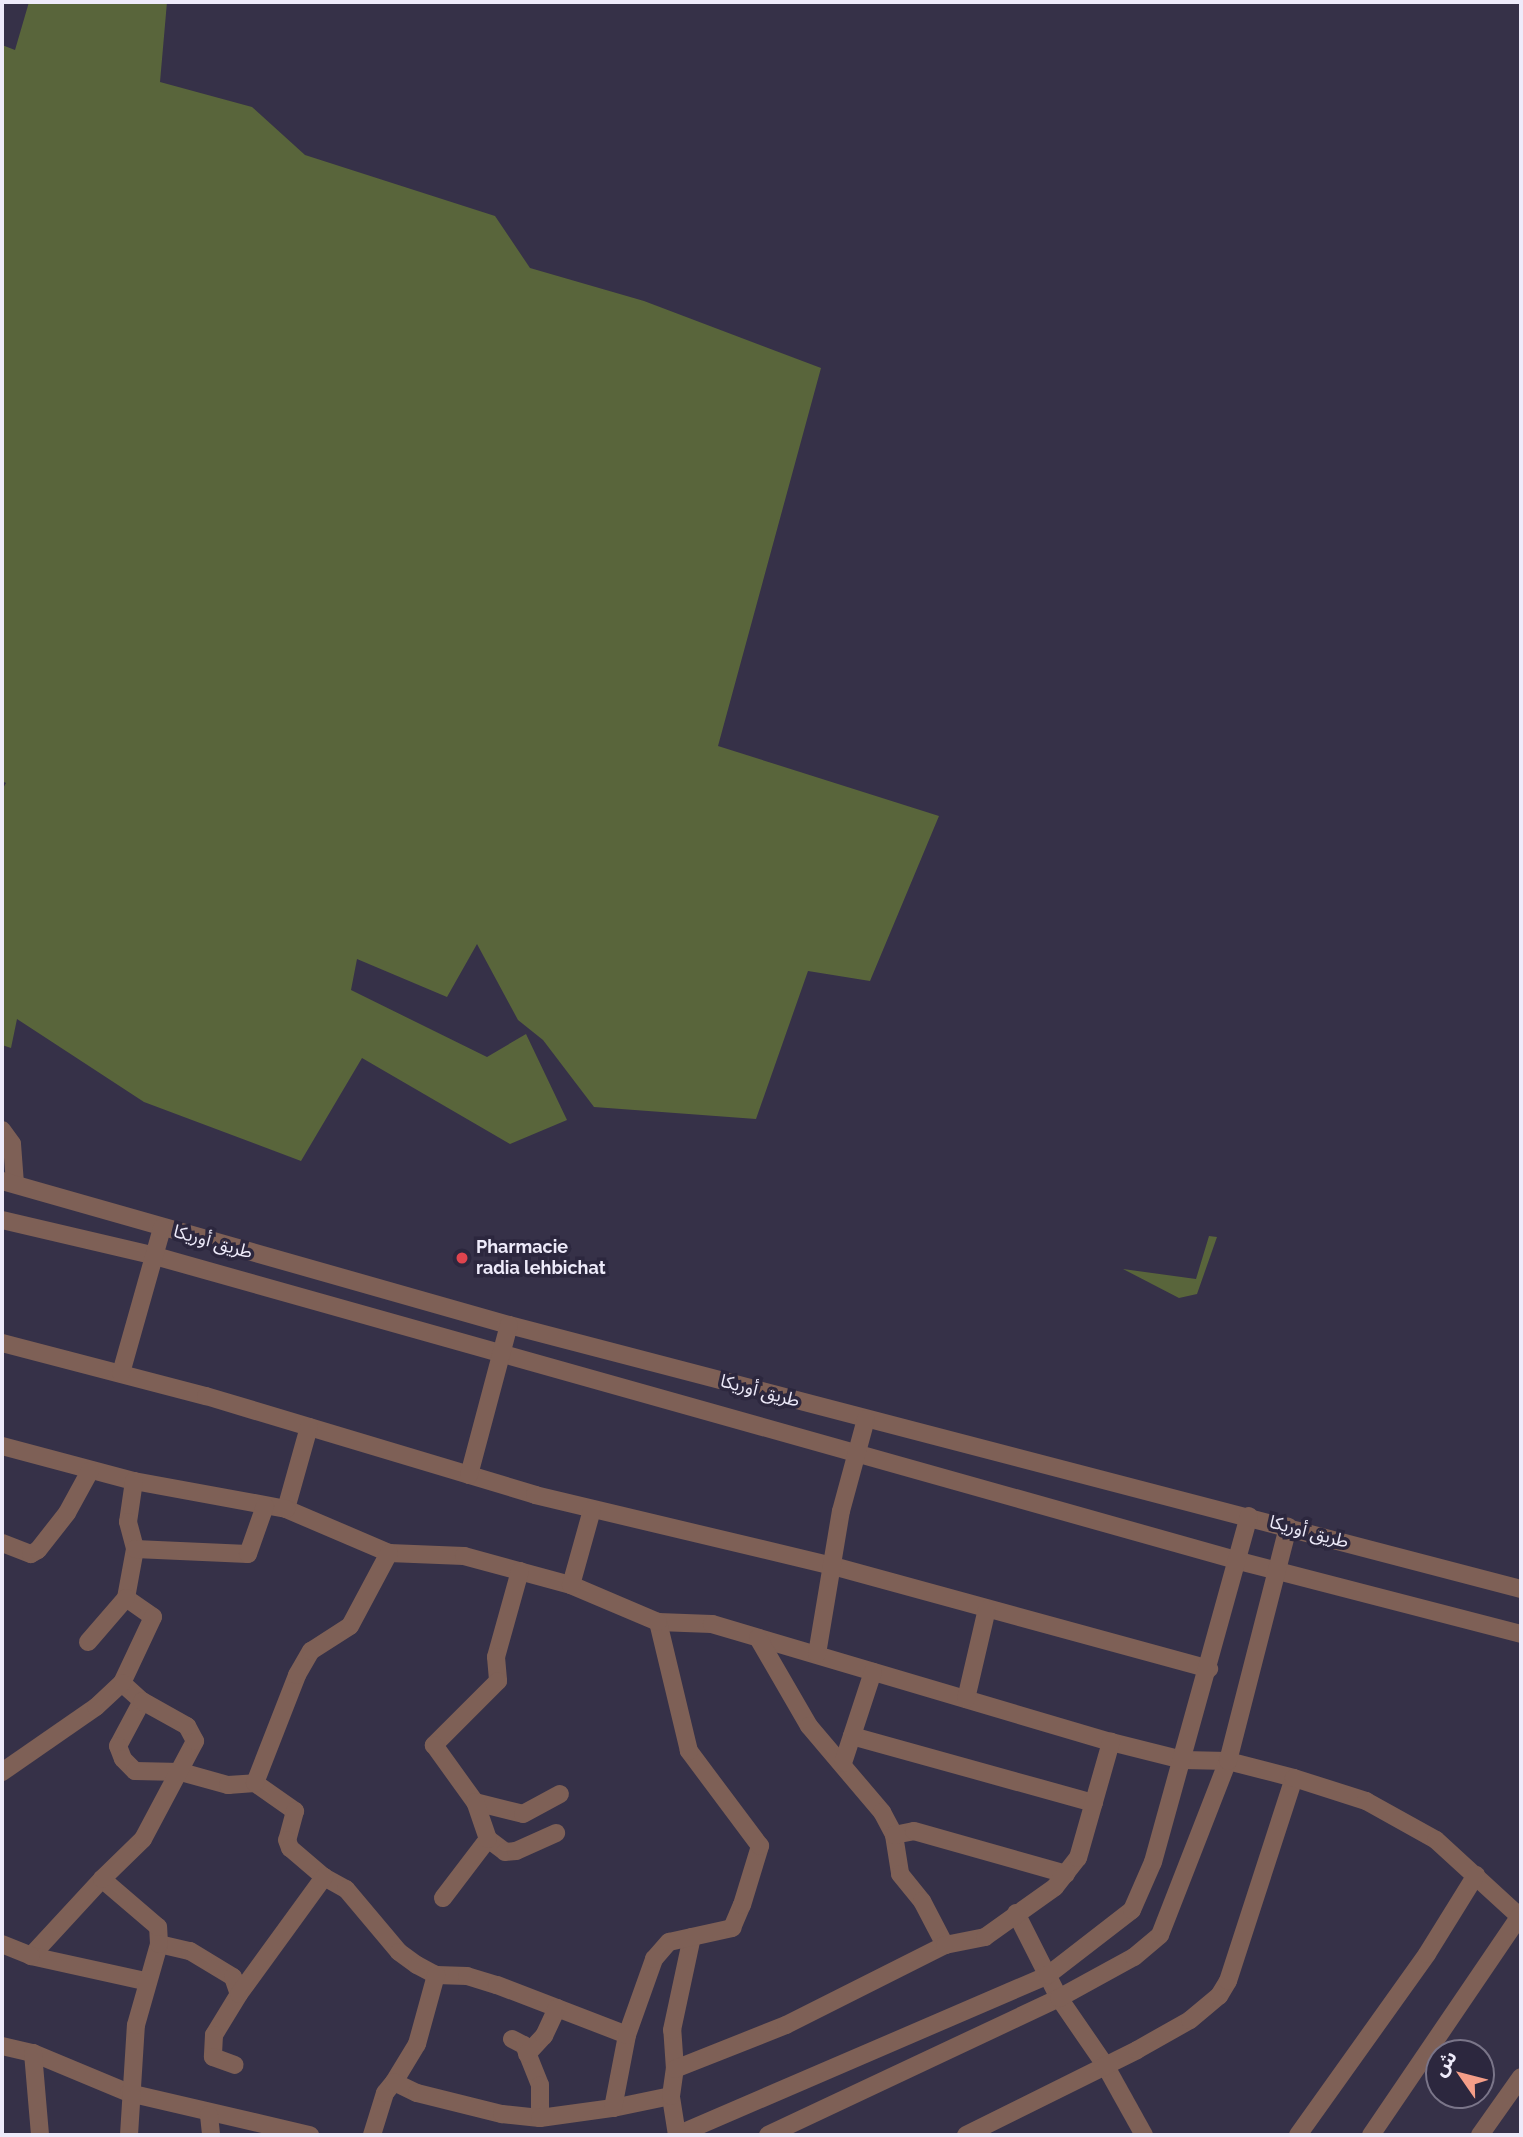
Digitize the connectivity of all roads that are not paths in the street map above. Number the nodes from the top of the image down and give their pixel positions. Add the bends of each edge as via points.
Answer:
1 (2, 1130) edge
2 (8, 1182) edge
3 (2, 1220) edge
4 (162, 1228) junction
5 (155, 1256) junction
6 (509, 1325) junction
7 (2, 1343) edge
8 (501, 1354) junction
9 (121, 1373) junction
10 (866, 1419) junction
11 (309, 1427) junction
12 (2, 1446) edge
13 (857, 1450) junction
14 (89, 1471) junction
15 (469, 1475) junction
16 (134, 1481) junction
17 (265, 1506) junction
18 (286, 1509) junction
19 (592, 1510) junction
20 (1249, 1516) junction
21 (1288, 1527) junction
22 (2, 1543) edge
23 (135, 1549) junction
24 (389, 1553) junction
25 (1239, 1561) junction
26 (833, 1566) junction
27 (1278, 1570) junction
28 (520, 1571) junction
29 (571, 1585) junction
30 (1521, 1589) edge
31 (126, 1598) junction
32 (987, 1609) junction
33 (658, 1622) junction
34 (1521, 1634) edge
35 (758, 1638) junction
36 (88, 1642) dead end
37 (817, 1654) junction
38 (1209, 1669) junction
39 (873, 1672) junction
40 (122, 1683) junction
41 (966, 1699) junction
42 (142, 1700) junction
43 (852, 1736) junction
44 (1111, 1742) junction
45 (1183, 1760) junction
46 (1227, 1761) junction
47 (843, 1763) junction
48 (2, 1772) edge
49 (181, 1772) junction
50 (1294, 1779) junction
51 (255, 1783) junction
52 (560, 1794) dead end
53 (475, 1802) junction
54 (1094, 1803) junction
55 (556, 1833) dead end
56 (894, 1835) junction
57 (488, 1839) junction
58 (1066, 1874) junction
59 (1476, 1875) junction
60 (324, 1877) junction
61 (102, 1879) junction
62 (443, 1898) dead end
63 (1016, 1913) junction
64 (1520, 1917) edge
65 (692, 1937) junction
66 (2, 1944) edge
67 (159, 1944) junction
68 (945, 1945) junction
69 (31, 1956) junction
70 (436, 1975) junction
71 (1048, 1975) junction
72 (145, 1981) junction
73 (239, 1994) junction
74 (1059, 1998) junction
75 (556, 2008) junction
76 (627, 2035) junction
77 (512, 2039) dead end
78 (2, 2046) edge
79 (33, 2053) junction
80 (527, 2054) junction
81 (236, 2065) dead end
82 (1105, 2065) junction
83 (675, 2069) junction
84 (1521, 2077) edge
85 (394, 2082) junction
86 (129, 2093) junction
87 (671, 2096) junction
88 (613, 2108) junction
89 (209, 2115) junction
90 (540, 2119) junction
91 (299, 2134) edge
92 (40, 2135) edge
93 (129, 2135) edge
94 (211, 2135) edge
95 (372, 2135) edge
96 (677, 2135) edge
97 (768, 2135) edge
98 (966, 2135) edge
99 (1144, 2135) edge
100 (1298, 2135) edge
101 (1371, 2135) edge
102 (1480, 2135) edge

1 - 2 street via 12,1144
2 - 4 street, طريق أوريكا
3 - 5 street
4 - 5 street
4 - 6 street, طريق أوريكا
5 - 8 street
5 - 9 street
6 - 8 street
6 - 10 street, طريق أوريكا
7 - 9 street
8 - 13 street
8 - 15 street
9 - 11 street
10 - 13 street
10 - 20 street, طريق أوريكا
11 - 15 street
11 - 18 street
12 - 14 street
13 - 25 street
13 - 26 street
14 - 16 street
14 - 22 street via 67,1513 38,1550 31,1554
15 - 19 street
16 - 17 street
16 - 23 street via 128,1522
17 - 18 street
17 - 23 street via 248,1554
18 - 24 street
19 - 26 street
19 - 29 street
20 - 21 street, طريق أوريكا
20 - 25 street
21 - 27 street
21 - 30 street, طريق أوريكا
23 - 31 street
24 - 28 street via 464,1556
24 - 51 street via 350,1626 312,1651 297,1675
25 - 27 street
25 - 38 street
26 - 32 street
26 - 37 street
27 - 34 street
27 - 46 street
28 - 29 street
28 - 53 street via 496,1657 498,1681 435,1745
29 - 33 street
31 - 36 street
31 - 40 street via 153,1617
32 - 38 street
32 - 41 street
33 - 35 street via 712,1624
33 - 65 street via 689,1751 760,1846 732,1928
35 - 37 street
35 - 47 street via 790,1698
37 - 39 street
38 - 45 street
39 - 41 street
39 - 43 street
40 - 42 street
40 - 48 street
41 - 44 street
42 - 49 street via 194,1733
42 - 49 street via 118,1746 123,1759 135,1771
43 - 47 street
43 - 54 street
44 - 45 street
44 - 54 street
45 - 46 street
45 - 71 street via 1153,1862 1132,1910
46 - 50 street
46 - 74 street via 1160,1935 1134,1958
47 - 56 street
49 - 51 street via 228,1785
49 - 61 street via 143,1839
50 - 59 street via 1366,1801 1401,1819 1436,1840
50 - 82 street via 1228,1981 1219,1996 1190,2020
51 - 60 street via 295,1811 287,1840
52 - 53 street via 523,1814
53 - 57 street
54 - 58 street via 1078,1858
55 - 57 street via 505,1852
56 - 58 street via 914,1831
56 - 68 street via 900,1874 922,1900
57 - 62 street
58 - 63 street
59 - 64 street
59 - 100 street via 1427,1954
60 - 70 street via 346,1889 399,1952
60 - 73 street
61 - 67 street via 158,1927
61 - 69 street
63 - 68 street via 985,1937
63 - 71 street
64 - 101 street
65 - 76 street via 669,1942 654,1959
65 - 83 street via 672,2030
66 - 69 street
67 - 72 street
67 - 73 street via 190,1951 233,1977
68 - 83 street via 798,2019
69 - 72 street
70 - 75 street via 467,1976
70 - 85 street via 417,2044
71 - 74 street
71 - 96 street
72 - 86 street
73 - 81 street via 214,2035 213,2057
74 - 82 street
74 - 97 street
75 - 76 street
75 - 80 street via 544,2036
76 - 88 street
77 - 80 street
78 - 79 street
79 - 86 street
79 - 92 street
80 - 90 street via 540,2085
82 - 98 street
82 - 99 street
83 - 87 street
84 - 102 street
85 - 90 street via 446,2101
85 - 95 street via 385,2092
86 - 89 street
86 - 93 street
87 - 88 street
87 - 96 street
88 - 90 street
89 - 91 street
89 - 94 street

